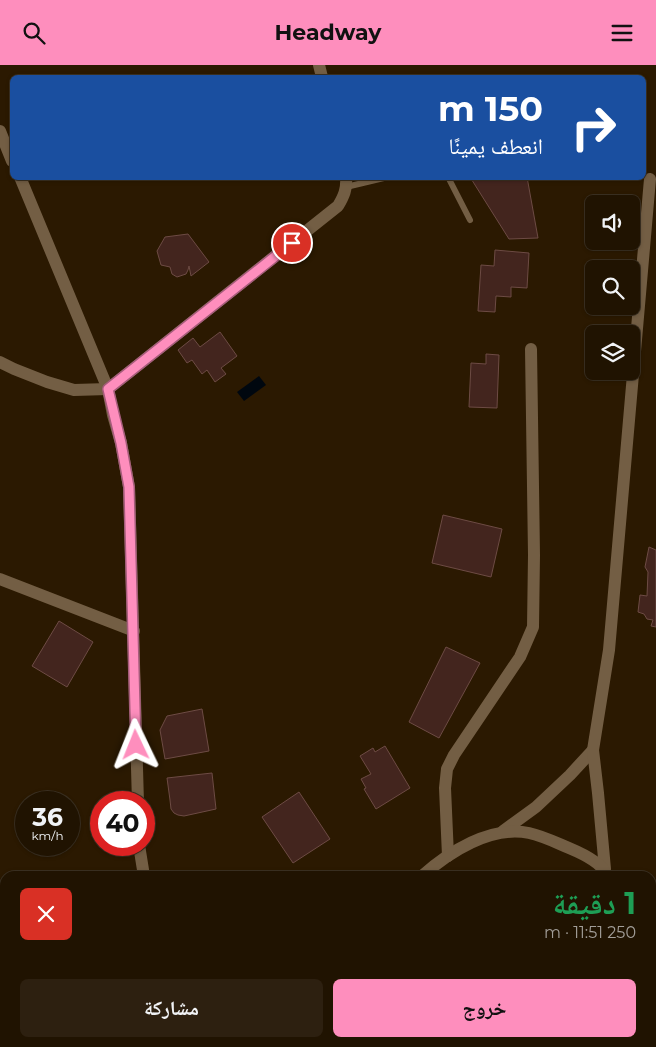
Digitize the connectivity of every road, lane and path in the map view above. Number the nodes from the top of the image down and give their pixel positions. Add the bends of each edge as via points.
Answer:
1 (1, 137) edge
2 (10, 157) edge
3 (650, 179) dead end
4 (21, 180) edge
5 (363, 180) edge
6 (450, 180) edge
7 (346, 182) edge
8 (470, 220) dead end
9 (531, 349) dead end
10 (0, 362) edge
11 (108, 389) junction
12 (0, 579) edge
13 (134, 631) junction
14 (593, 750) junction
15 (138, 791) edge
16 (503, 831) junction
17 (141, 856) edge
18 (448, 856) junction
19 (143, 871) edge
20 (428, 871) edge
21 (604, 871) edge
22 (606, 871) edge

1 - 2 street
3 - 14 street via 609,650
4 - 11 street
5 - 7 lane
6 - 8 lane
7 - 11 street via 344,196 338,206
9 - 18 street via 534,627 520,657 447,769
10 - 11 street via 74,390
11 - 13 street via 129,487
12 - 13 street
13 - 15 street
14 - 16 street via 536,807
14 - 22 street
16 - 18 street via 470,843
16 - 21 street via 529,833 556,842 584,855
17 - 19 street
18 - 20 street

